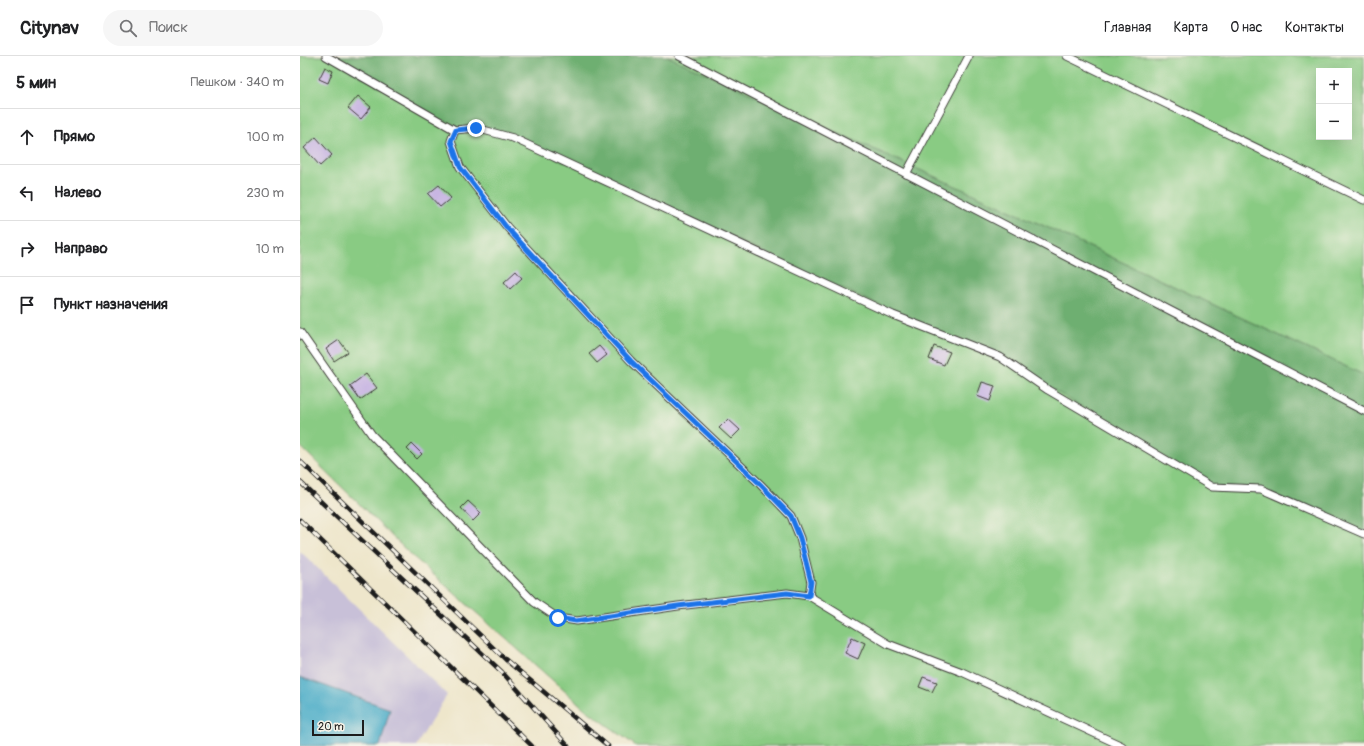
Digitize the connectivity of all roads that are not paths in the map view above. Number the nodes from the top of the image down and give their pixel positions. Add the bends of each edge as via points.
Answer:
1 (326, 56) edge
2 (679, 56) edge
3 (969, 56) edge
4 (1067, 56) edge
5 (456, 130) junction
6 (906, 174) junction
7 (1364, 200) edge
8 (300, 332) edge
9 (1364, 411) edge
10 (1364, 534) edge
11 (809, 596) junction
12 (1122, 746) edge

1 - 5 lane
2 - 6 lane
3 - 6 lane
4 - 7 lane
5 - 10 lane via 476,128 513,138 893,315 1000,357 1048,390 1212,487 1261,490
5 - 11 lane via 451,141 460,167 507,228 631,361 791,516 800,538 811,582
6 - 9 lane
8 - 11 lane via 372,435 534,602 558,618 576,621 787,593
11 - 12 lane via 888,644 962,672

